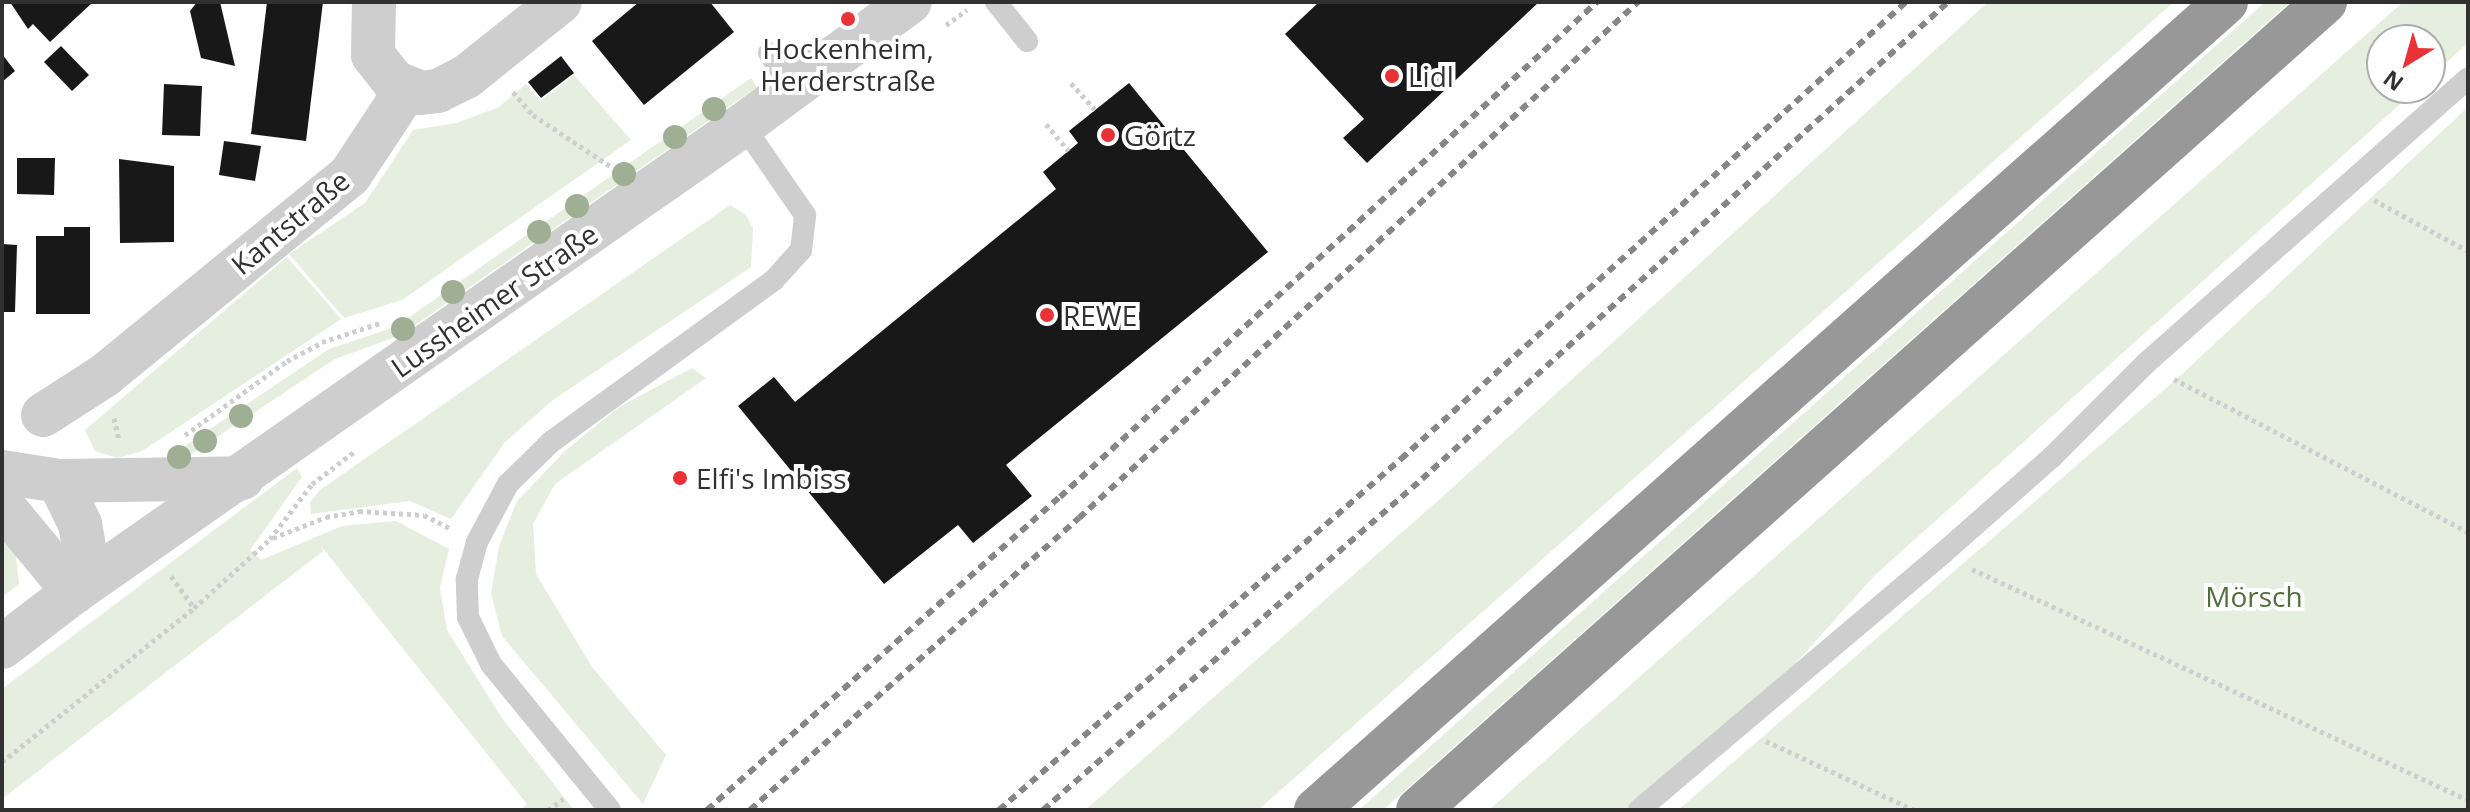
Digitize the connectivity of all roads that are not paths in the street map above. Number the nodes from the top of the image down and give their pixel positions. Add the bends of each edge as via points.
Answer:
1 (374, 2) edge
2 (560, 2) edge
3 (910, 2) edge
4 (996, 2) edge
5 (2226, 2) edge
6 (2325, 2) edge
7 (1027, 41) dead end
8 (769, 53) dead end
9 (2468, 78) edge
10 (793, 89) junction
11 (406, 90) junction
12 (743, 125) junction
13 (43, 415) dead end
14 (2, 472) edge
15 (242, 478) junction
16 (59, 481) junction
17 (2, 505) edge
18 (74, 592) junction
19 (2, 647) edge
20 (605, 804) edge
21 (1316, 810) edge
22 (1418, 810) edge
23 (1639, 810) edge

1 - 11 street via 373,55
2 - 11 street via 438,91
3 - 10 street, Lussheimer Straße
4 - 7 lane
5 - 21 highway
6 - 22 highway
8 - 10 lane
9 - 23 lane via 2145,364 2052,457
10 - 12 street, Lussheimer Straße
11 - 13 street, Kantstraße via 350,175 105,375
12 - 15 street, Lussheimer Straße
12 - 20 lane via 805,215 801,250 773,281 551,442 508,484 477,542 467,579 468,617 491,664
14 - 16 street
15 - 16 street
15 - 18 street, Lussheimer Straße
16 - 18 street via 80,524 86,558
17 - 18 street
18 - 19 street, Lussheimer Straße

